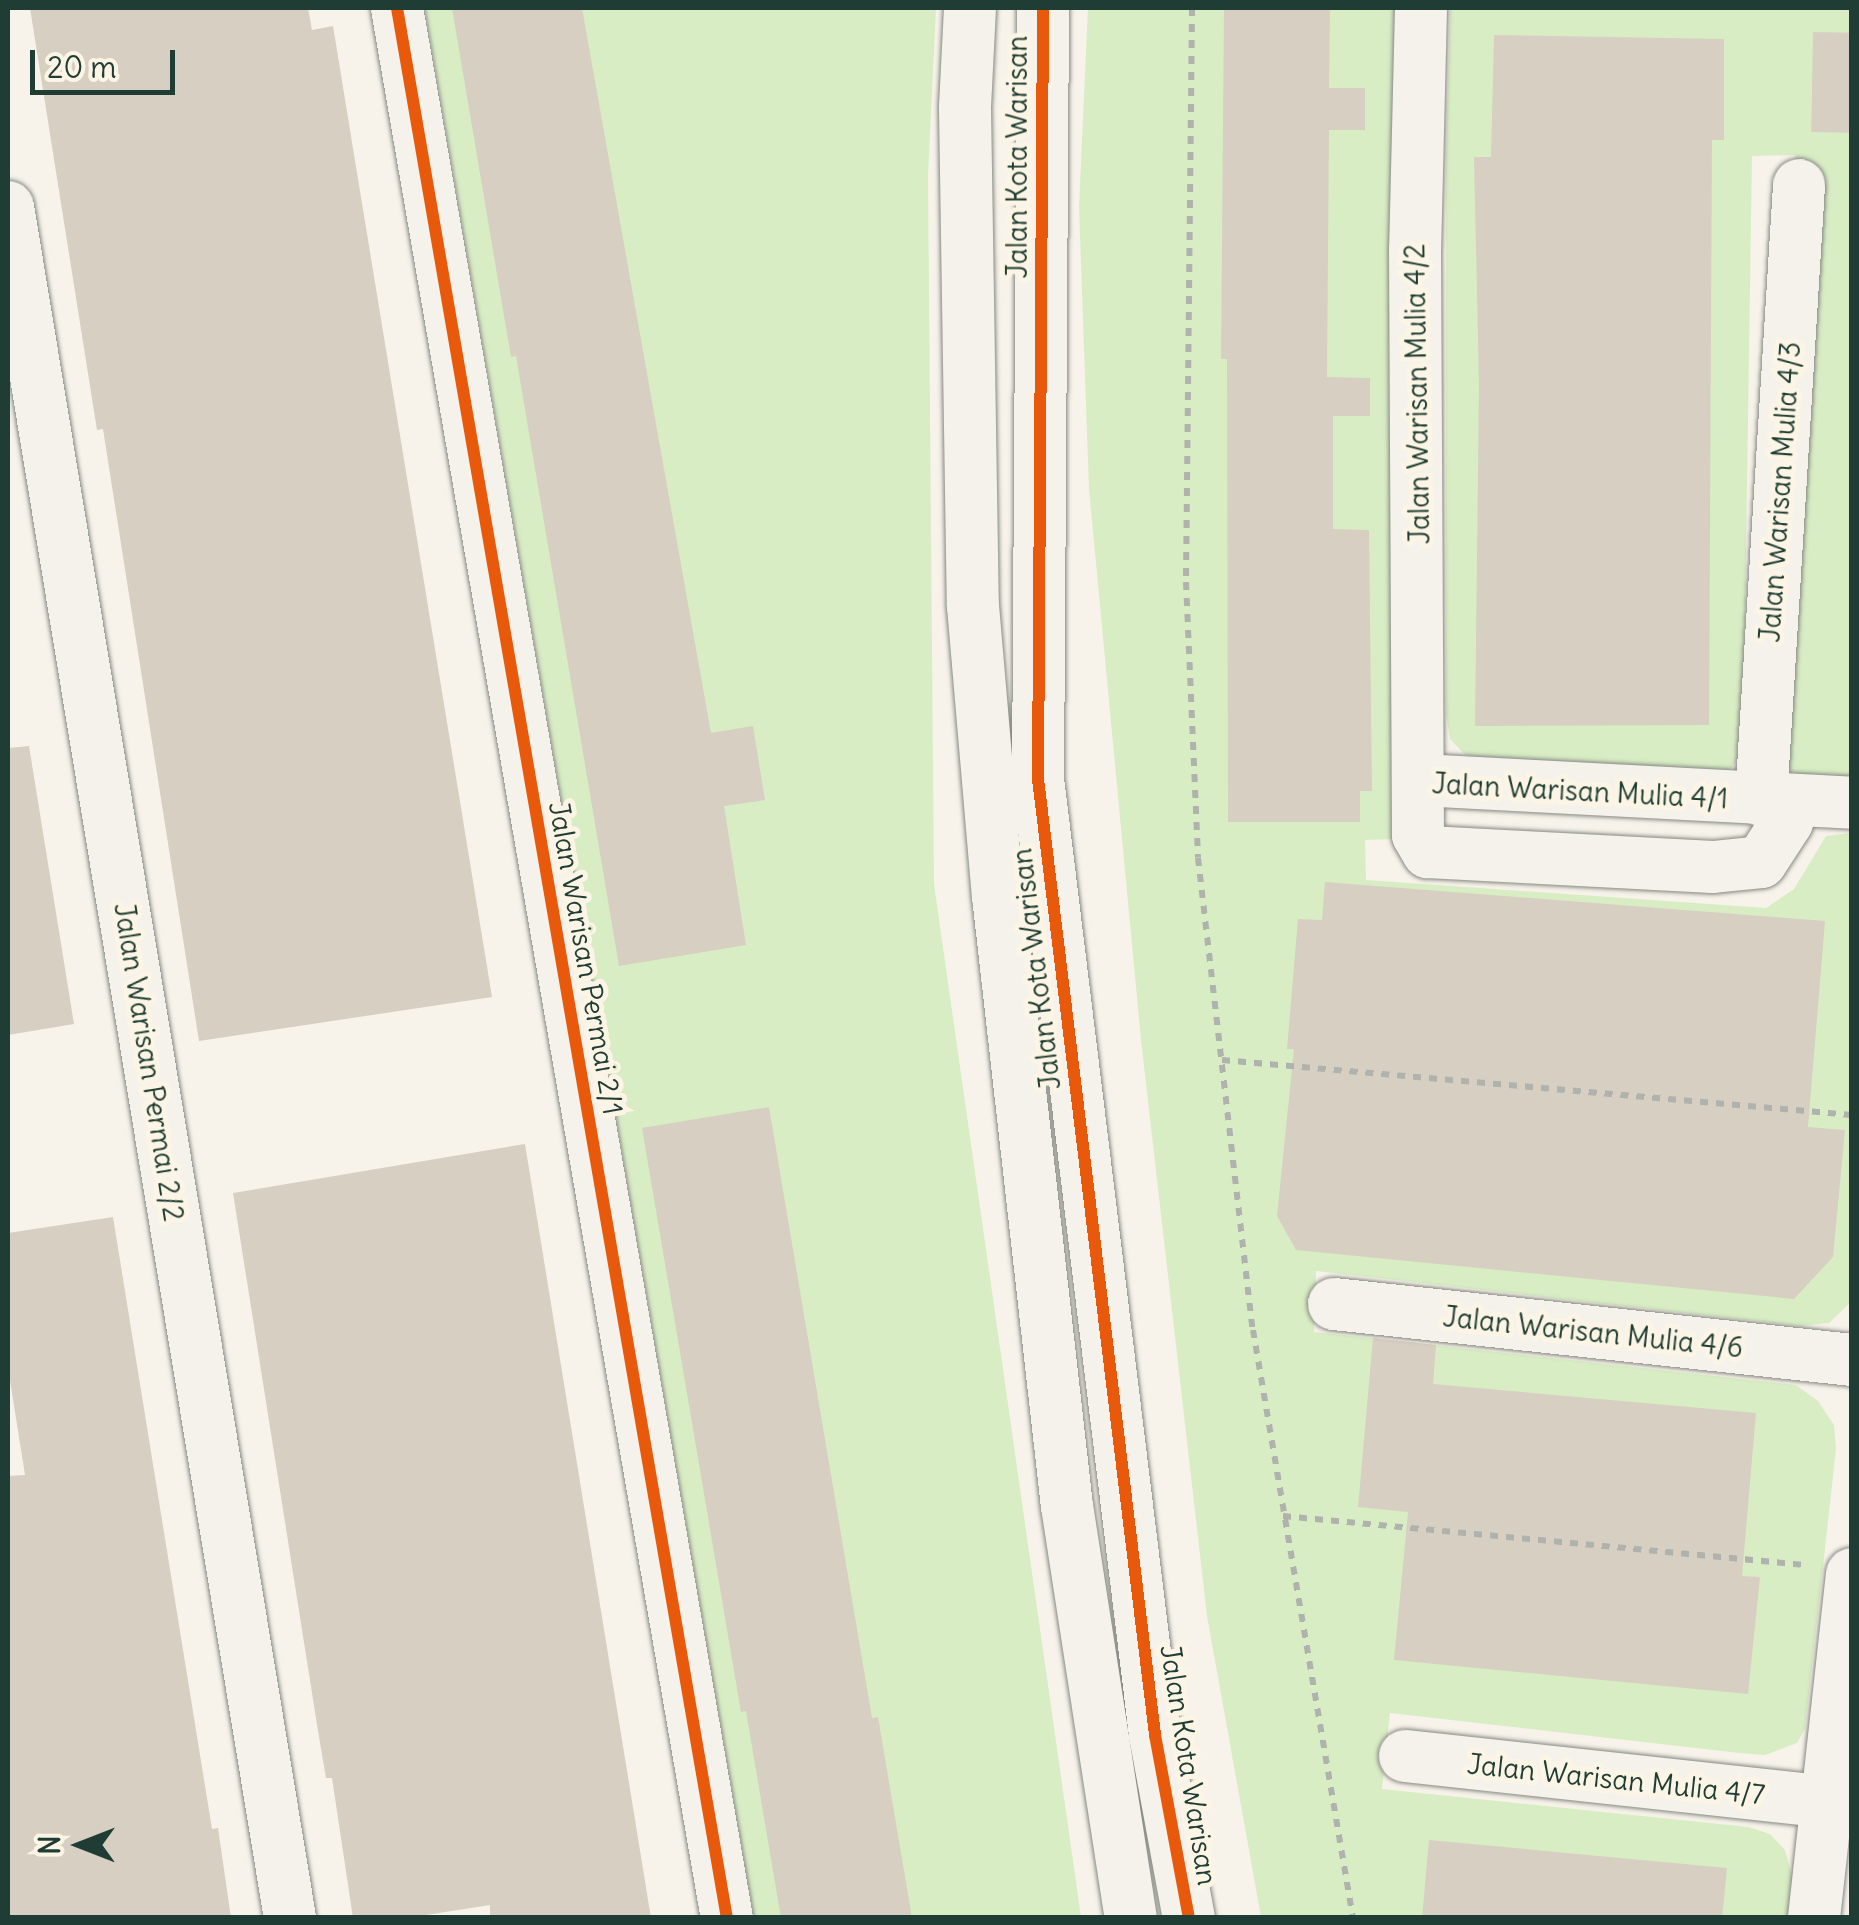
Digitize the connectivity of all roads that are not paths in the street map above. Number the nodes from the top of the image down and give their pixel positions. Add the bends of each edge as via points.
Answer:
1 (397, 8) edge
2 (970, 8) edge
3 (1043, 8) edge
4 (1421, 8) edge
5 (1799, 184) dead end
6 (8, 207) edge
7 (1420, 780) junction
8 (1778, 800) junction
9 (1852, 803) edge
10 (1334, 1304) dead end
11 (1852, 1360) edge
12 (1832, 1570) edge
13 (1405, 1756) dead end
14 (1828, 1802) junction
15 (290, 1918) edge
16 (727, 1918) edge
17 (1131, 1918) edge
18 (1189, 1918) edge
19 (1814, 1918) edge

1 - 16 street, Jalan Warisan Permai 2/1
2 - 17 street, Jalan Kota Warisan via 974,606 998,896 1067,1506
3 - 18 street, Jalan Kota Warisan via 1038,779 1155,1735
4 - 7 street, Jalan Warisan Mulia 4/2 via 1415,249
5 - 8 street, Jalan Warisan Mulia 4/3
6 - 15 street, Jalan Warisan Permai 2/2
7 - 8 street, Jalan Warisan Mulia 4/1
7 - 8 street, Jalan Warisan Mulia 4/1 via 1418,835 1428,852 1556,861 1713,867 1761,862 1787,822
8 - 9 street, Jalan Warisan Mulia 4/1
10 - 11 street, Jalan Warisan Mulia 4/6
12 - 14 street
13 - 14 street, Jalan Warisan Mulia 4/7
14 - 19 street

